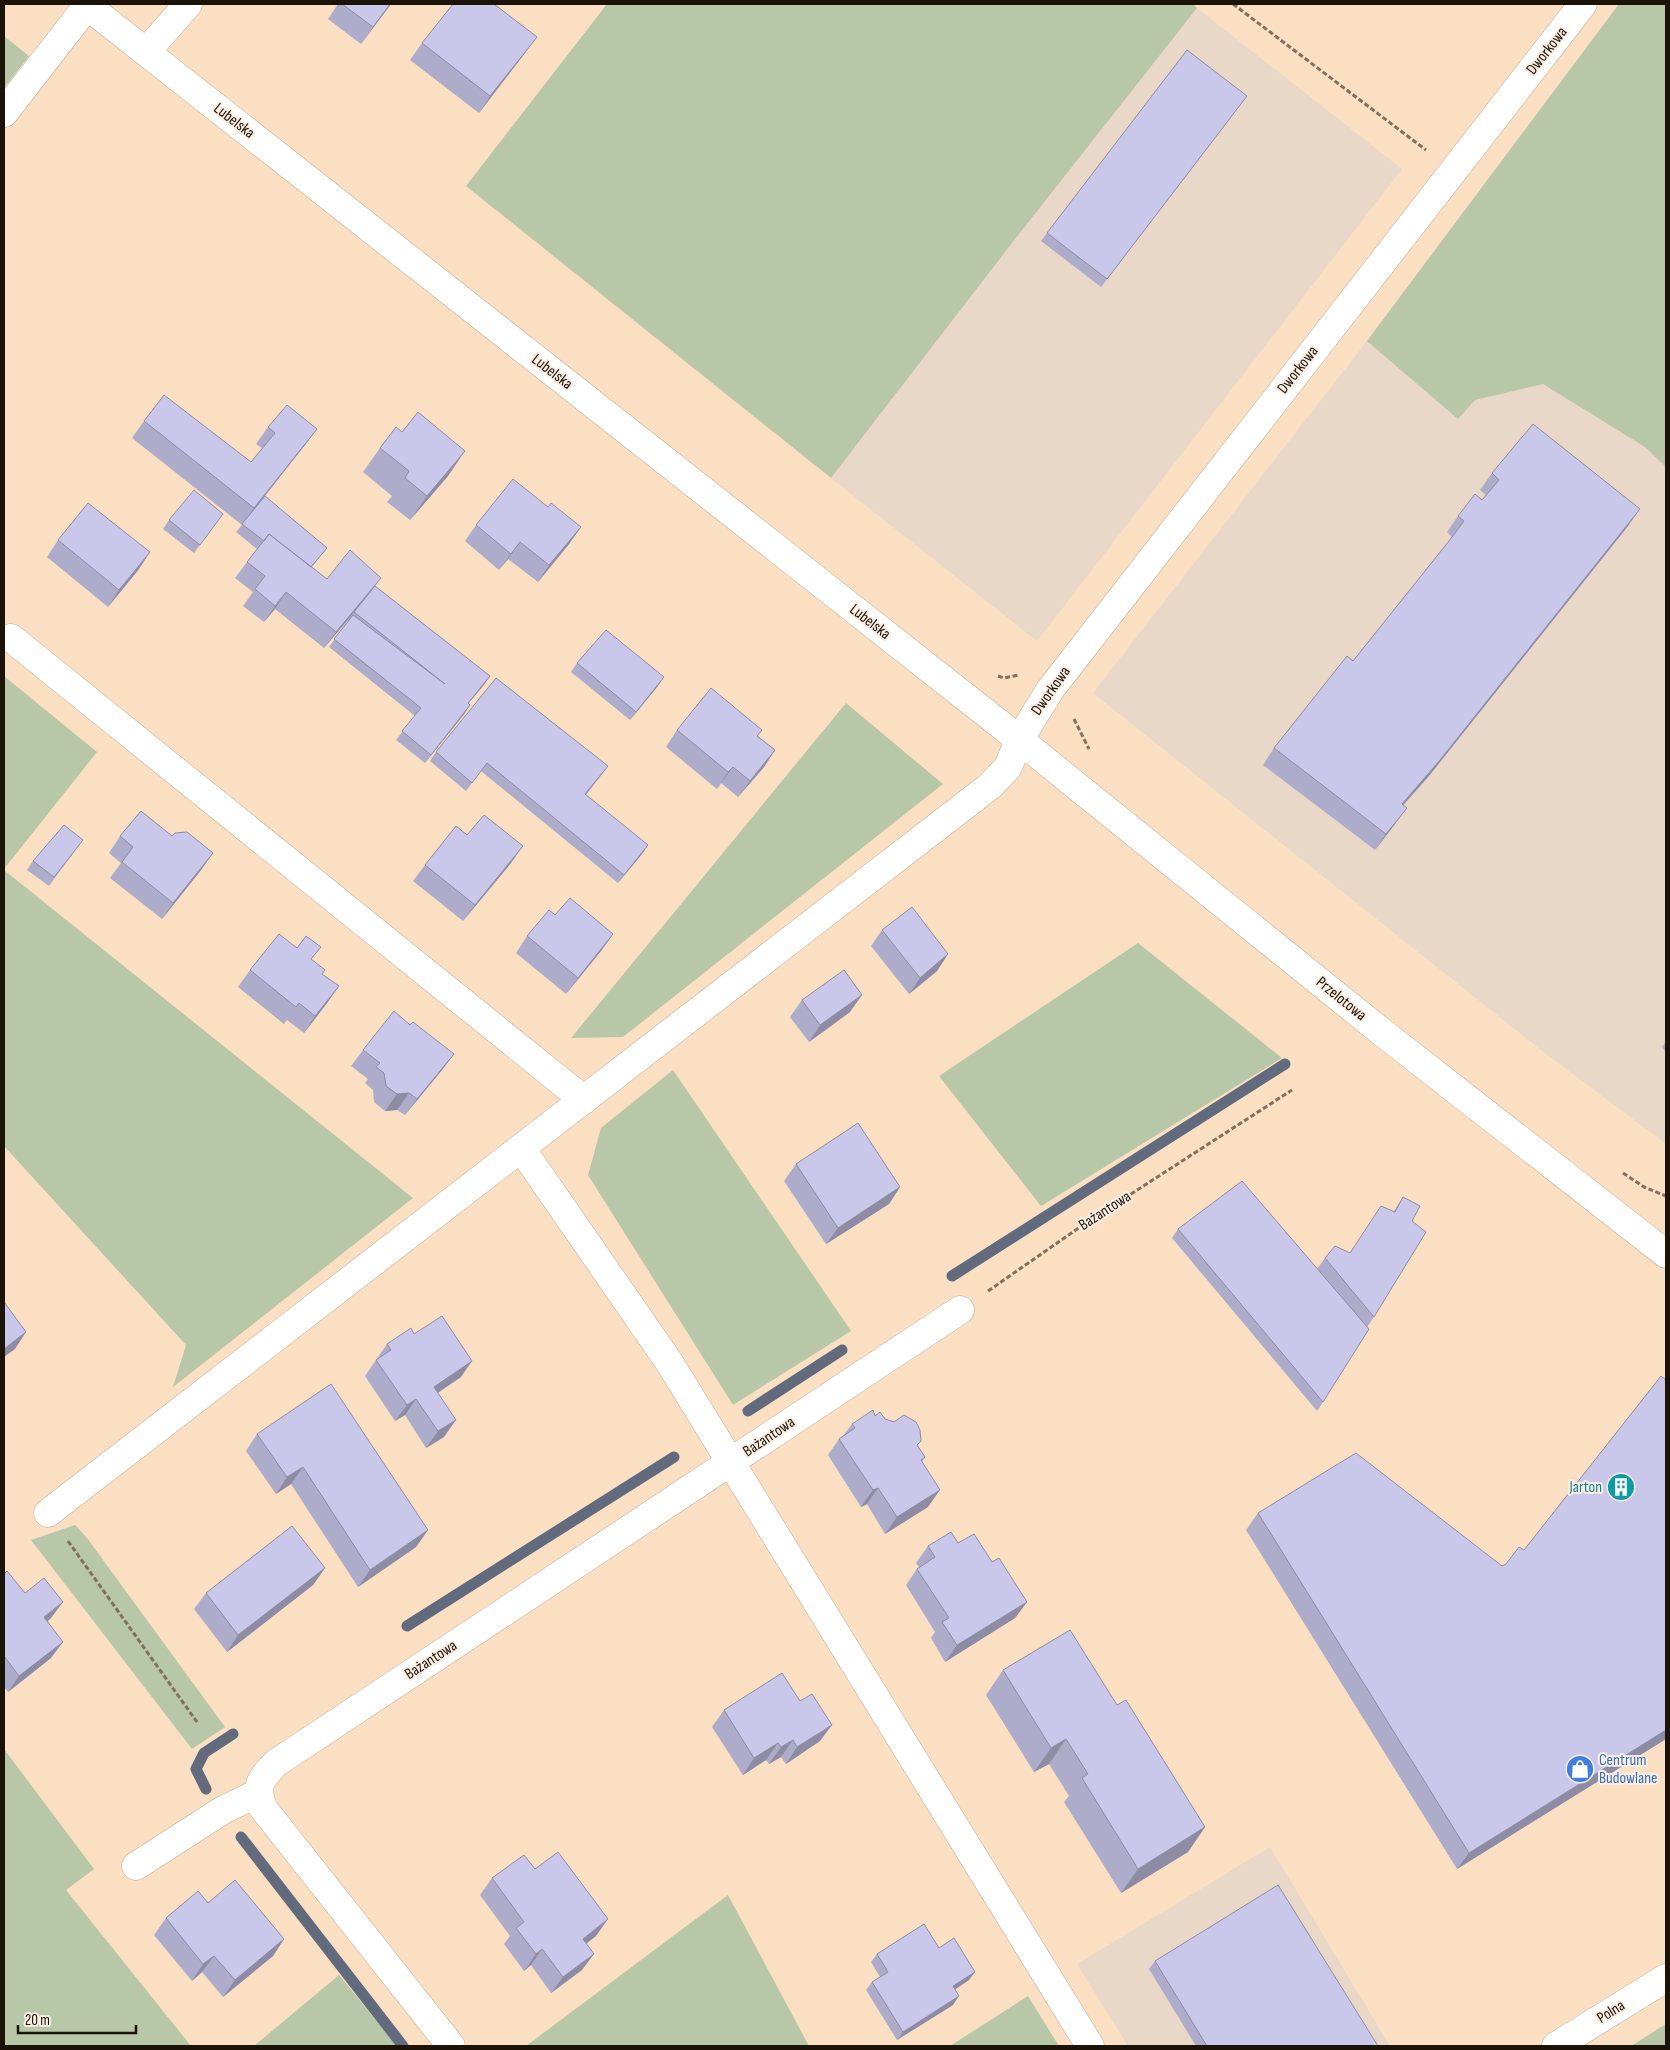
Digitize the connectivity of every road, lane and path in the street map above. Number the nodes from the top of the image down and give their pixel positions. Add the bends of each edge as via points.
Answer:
1 (188, 4) edge
2 (1233, 4) edge
3 (1583, 4) edge
4 (86, 5) edge
5 (146, 52) junction
6 (4, 112) edge
7 (1454, 170) junction
8 (11, 638) dead end
9 (1019, 740) junction
10 (1292, 1090) dead end
11 (584, 1100) junction
12 (521, 1148) junction
13 (1666, 1254) edge
14 (960, 1310) joint
15 (731, 1462) junction
16 (48, 1513) joint
17 (197, 1722) dead end
18 (258, 1793) junction
19 (136, 1866) dead end
20 (1666, 1978) edge
21 (451, 2046) edge
22 (1090, 2046) edge
23 (1556, 2046) edge

1 - 5 street
2 - 7 path
3 - 7 street, Dworkowa
4 - 5 street, Lubelska
4 - 6 street
5 - 9 street, Lubelska
7 - 9 street, Dworkowa via 1050,690
8 - 11 street
9 - 11 street, Dworkowa via 1008,767 990,786
9 - 13 street, Przelotowa via 1383,1033
10 - 14 path, Bażantowa via 1083,1225
11 - 12 street, Dworkowa
12 - 15 street via 669,1362
12 - 16 street, Dworkowa
14 - 15 street, Bażantowa
15 - 18 street, Bażantowa via 276,1762 260,1781
15 - 22 street
16 - 17 path
18 - 19 street via 223,1810
18 - 21 street via 262,1808
20 - 23 street, Polna

